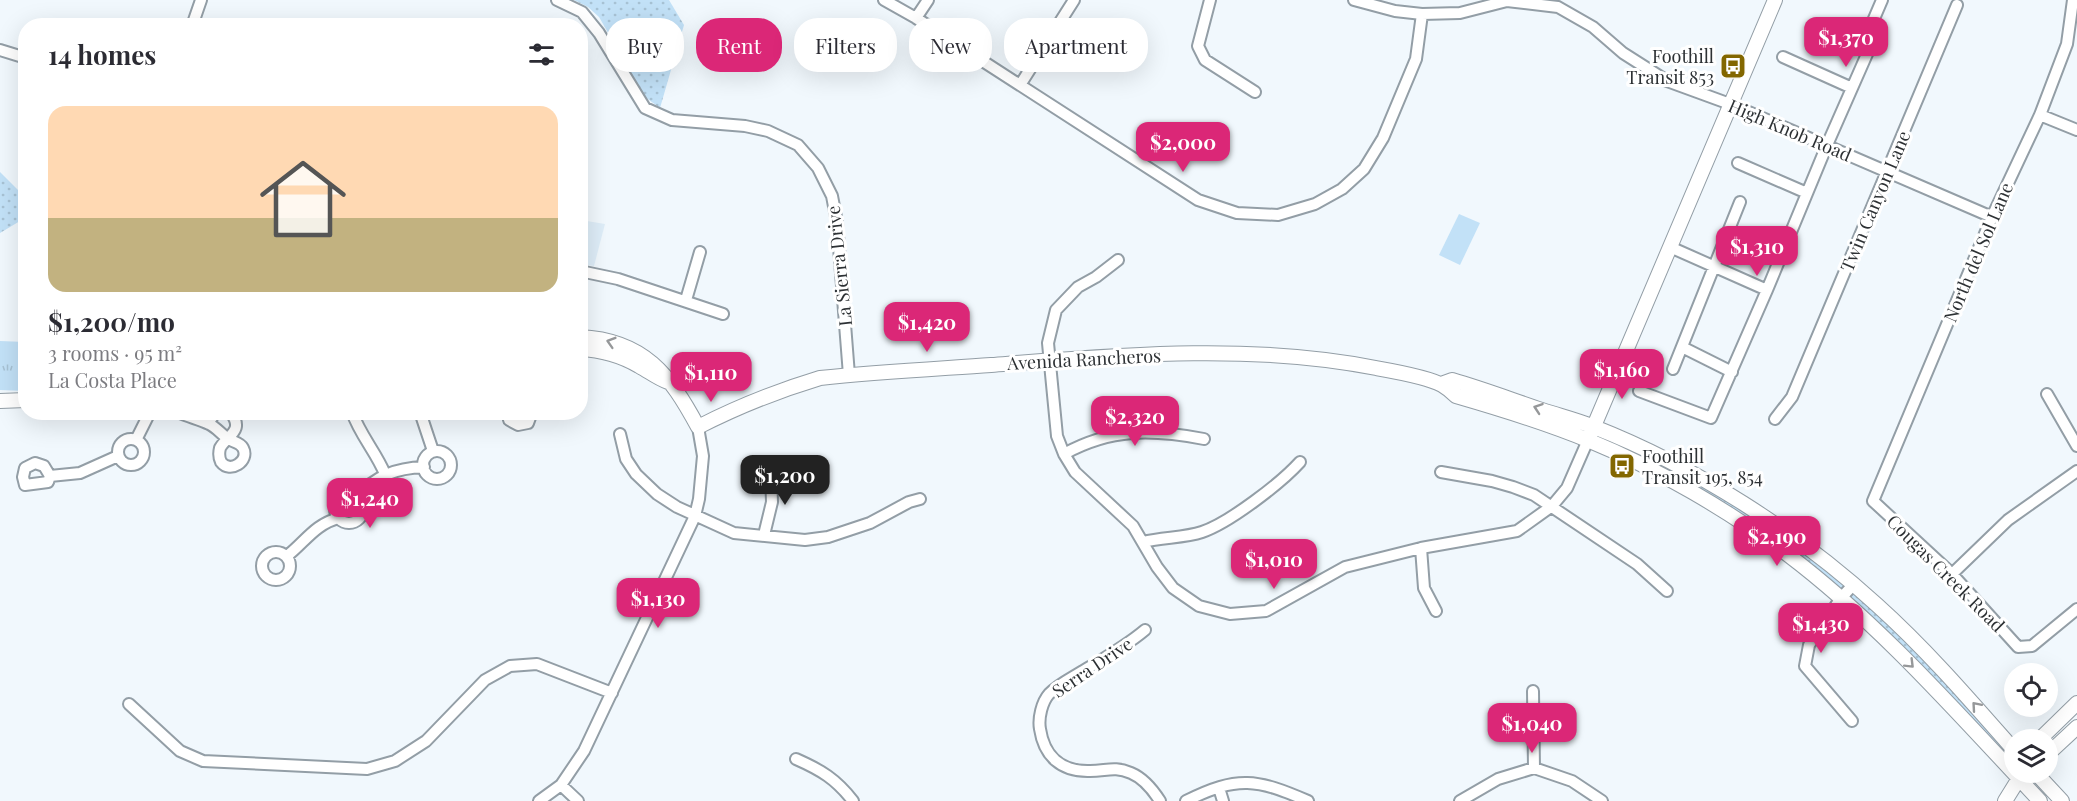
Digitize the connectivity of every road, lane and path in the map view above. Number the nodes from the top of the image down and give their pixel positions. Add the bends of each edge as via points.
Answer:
1 (201, 0) edge
2 (557, 0) edge
3 (884, 0) edge
4 (928, 0) edge
5 (1074, 0) edge
6 (1210, 0) edge
7 (1354, 0) edge
8 (1507, 0) edge
9 (1775, 0) edge
10 (1882, 0) edge
11 (2073, 0) edge
12 (1957, 5) dead end
13 (1422, 14) junction
14 (195, 18) edge
15 (587, 18) edge
16 (916, 18) joint
17 (588, 19) edge
18 (0, 50) edge
19 (18, 56) edge
20 (1783, 57) dead end
21 (992, 66) edge
22 (1020, 84) junction
23 (1852, 88) junction
24 (1256, 92) dead end
25 (1730, 104) junction
26 (2040, 115) junction
27 (2077, 130) edge
28 (1827, 145) junction
29 (1738, 163) dead end
30 (1888, 171) junction
31 (1807, 193) junction
32 (1740, 202) dead end
33 (1992, 217) junction
34 (1670, 247) junction
35 (700, 252) dead end
36 (1118, 260) dead end
37 (1715, 267) junction
38 (588, 273) edge
39 (1767, 290) junction
40 (686, 300) junction
41 (723, 314) dead end
42 (588, 338) edge
43 (1682, 347) junction
44 (588, 351) edge
45 (1050, 360) junction
46 (1673, 369) dead end
47 (1732, 372) junction
48 (849, 375) junction
49 (668, 382) junction
50 (1441, 384) junction
51 (1638, 391) dead end
52 (2047, 394) dead end
53 (0, 400) edge
54 (18, 400) edge
55 (1775, 419) dead end
56 (146, 420) edge
57 (200, 420) edge
58 (210, 420) edge
59 (235, 420) edge
60 (354, 420) edge
61 (426, 420) edge
62 (509, 420) edge
63 (530, 420) edge
64 (208, 423) junction
65 (698, 427) junction
66 (1594, 427) junction
67 (620, 434) dead end
68 (1204, 439) dead end
69 (136, 440) junction
70 (1588, 440) junction
71 (2077, 446) edge
72 (433, 451) junction
73 (1064, 454) junction
74 (118, 456) junction
75 (1300, 462) dead end
76 (424, 467) junction
77 (2077, 471) edge
78 (1441, 472) dead end
79 (385, 474) junction
80 (771, 475) dead end
81 (50, 477) dead end
82 (357, 497) junction
83 (920, 499) dead end
84 (1873, 501) joint
85 (1552, 506) junction
86 (695, 516) junction
87 (339, 518) junction
88 (764, 535) junction
89 (1143, 542) junction
90 (1421, 548) junction
91 (287, 556) dead end
92 (1952, 574) junction
93 (1854, 585) junction
94 (1666, 591) dead end
95 (1841, 598) junction
96 (2077, 609) edge
97 (1436, 611) dead end
98 (1145, 630) dead end
99 (1533, 691) dead end
100 (612, 693) junction
101 (2077, 703) edge
102 (129, 704) dead end
103 (1852, 721) dead end
104 (2077, 726) edge
105 (2050, 729) edge
106 (2004, 739) edge
107 (2058, 744) edge
108 (795, 759) dead end
109 (2004, 759) edge
110 (1534, 768) junction
111 (2017, 783) edge
112 (2026, 783) edge
113 (2045, 783) edge
114 (561, 785) junction
115 (1219, 788) junction
116 (539, 801) edge
117 (578, 801) edge
118 (853, 801) edge
119 (1160, 801) edge
120 (1186, 801) edge
121 (1223, 801) edge
122 (1308, 801) edge
123 (1460, 801) edge
124 (1602, 801) edge
125 (2005, 801) edge
126 (2040, 801) edge
127 (2062, 801) edge

1 - 14 street
2 - 15 street, La Sierra Drive
3 - 16 street
4 - 16 street
5 - 22 street
6 - 24 street via 1198,46 1205,60
7 - 13 street, High Knob Road
8 - 13 street, High Knob Road via 1460,13
8 - 25 street, High Knob Road via 1558,7 1593,27 1623,53 1667,81
9 - 25 main road
10 - 23 street via 1873,21 1872,45
11 - 26 street, North del Sol Lane via 2067,44
12 - 30 street, Twin Canyon Lane
13 - 22 street via 1416,59 1383,138 1364,170 1342,189 1315,204 1278,215 1237,213 1198,200
17 - 48 street, La Sierra Drive via 645,108 672,120 768,131 798,145 818,168 832,196 837,222
18 - 19 street
20 - 23 street
21 - 22 street
23 - 28 street
25 - 28 street, High Knob Road
25 - 34 main road
26 - 27 street
26 - 33 street, North del Sol Lane
28 - 30 street, High Knob Road
28 - 31 street
29 - 31 street
30 - 33 street, High Knob Road
30 - 55 street, Twin Canyon Lane via 1792,397
31 - 39 street
32 - 37 street
33 - 84 street, North del Sol Lane
34 - 37 street
34 - 66 main road
35 - 40 street
36 - 45 street via 1078,287 1056,310 1048,343
37 - 39 street
37 - 43 street
38 - 40 street
39 - 47 street
40 - 41 street
49 -> 42 main road via 661,370 642,354 604,339
43 - 46 street
43 - 47 street
44 - 49 main road via 622,357
45 - 48 main road, Avenida Rancheros
45 - 50 main road, Avenida Rancheros via 1166,354 1294,357 1393,371
45 - 73 street via 1053,414
47 - 51 street via 1711,418
48 - 65 main road, Avenida Rancheros via 819,378 783,389
49 - 65 main road
66 -> 50 main road, Avenida Rancheros via 1452,380
50 - 70 main road, Avenida Rancheros via 1456,396
52 - 71 street
53 - 54 main road
56 - 69 street
57 - 64 street
58 - 64 street
59 - 64 street via 229,440
60 - 79 street
61 - 72 street
62 - 63 street via 524,425
65 - 86 street via 703,456
66 - 70 main road
66 - 93 main road, Avenida Rancheros via 1699,478 1756,512
67 - 86 street via 626,459 636,474 657,494
68 - 73 street via 1160,432 1129,433 1099,438
69 - 74 street via 126,440
69 - 74 street via 144,450 140,462 125,464
70 - 85 street via 1567,488
70 - 95 main road, Avenida Rancheros via 1729,515 1786,553
72 - 76 street
72 - 76 street via 449,458 451,469 437,479 426,474
73 - 89 street via 1075,472 1133,526
74 - 81 street via 80,473
75 - 89 street via 1282,481 1218,525 1190,535
76 - 79 street
77 - 92 street via 2008,520
78 - 85 street via 1514,487
79 - 82 street
80 - 88 street via 772,502
82 - 87 street via 343,496 338,500 335,506
82 - 87 street via 363,510 360,519 348,523
83 - 88 street via 870,523 828,537 805,540
84 - 92 street, Cougas Creek Road
85 - 90 street via 1516,531
85 - 94 street via 1637,564
86 - 88 street via 734,533
86 - 100 street
87 - 91 street via 312,530
89 - 90 street via 1173,588 1199,606 1230,614 1266,611 1345,567
90 - 97 street via 1424,588
92 - 96 street, Cougas Creek Road via 2018,647 2032,646
93 - 95 street
106 -> 93 main road, Avenida Rancheros via 1924,651
95 - 103 street via 1809,645 1804,666
95 -> 109 main road, Avenida Rancheros
98 - 119 street, Serra Drive via 1065,681 1048,696 1038,719 1042,743 1054,760 1070,769 1115,768 1133,773
99 - 110 street
100 - 102 street via 537,664 510,666 485,680 426,741 395,761 367,769 203,761 180,751
100 - 114 street via 584,752
101 - 105 main road
104 - 107 main road
108 - 118 street via 822,771 843,787
110 - 123 street via 1498,779
110 - 124 street via 1572,782
111 - 125 main road
112 - 126 main road, Avenida Rancheros
113 - 127 main road
114 - 116 street
114 - 117 street
115 - 120 street
115 - 121 street
115 - 122 street via 1238,782 1258,783

